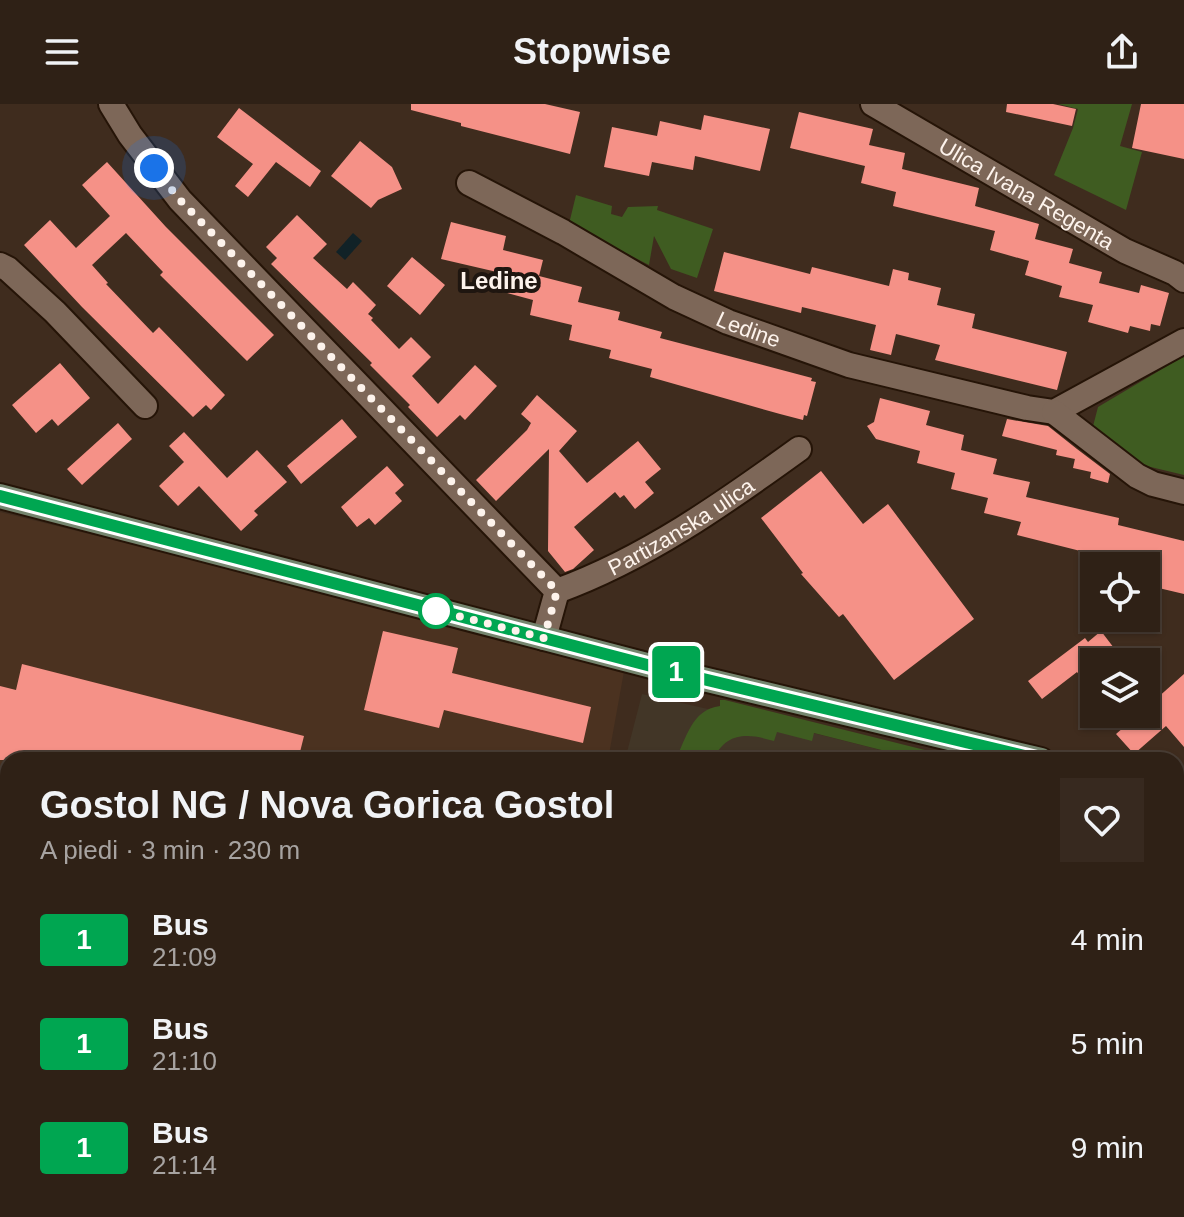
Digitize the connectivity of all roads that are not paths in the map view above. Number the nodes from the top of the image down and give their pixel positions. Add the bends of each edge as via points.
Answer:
1 (111, 104) edge
2 (873, 104) edge
3 (469, 183) dead end
4 (0, 265) edge
5 (1184, 280) edge
6 (1184, 341) edge
7 (145, 406) dead end
8 (1054, 412) junction
9 (799, 449) dead end
10 (1184, 492) edge
11 (0, 496) edge
12 (557, 591) junction
13 (544, 638) junction
14 (1008, 752) edge

1 - 12 street via 180,200
2 - 5 street, Ulica Ivana Regenta
3 - 8 street, Ledine via 728,322 849,365
4 - 7 street via 55,312
6 - 8 street
8 - 10 street, Ledine via 1137,476
9 - 12 street, Partizanska ulica via 698,520 599,575
11 - 13 street
12 - 13 street
13 - 14 street

